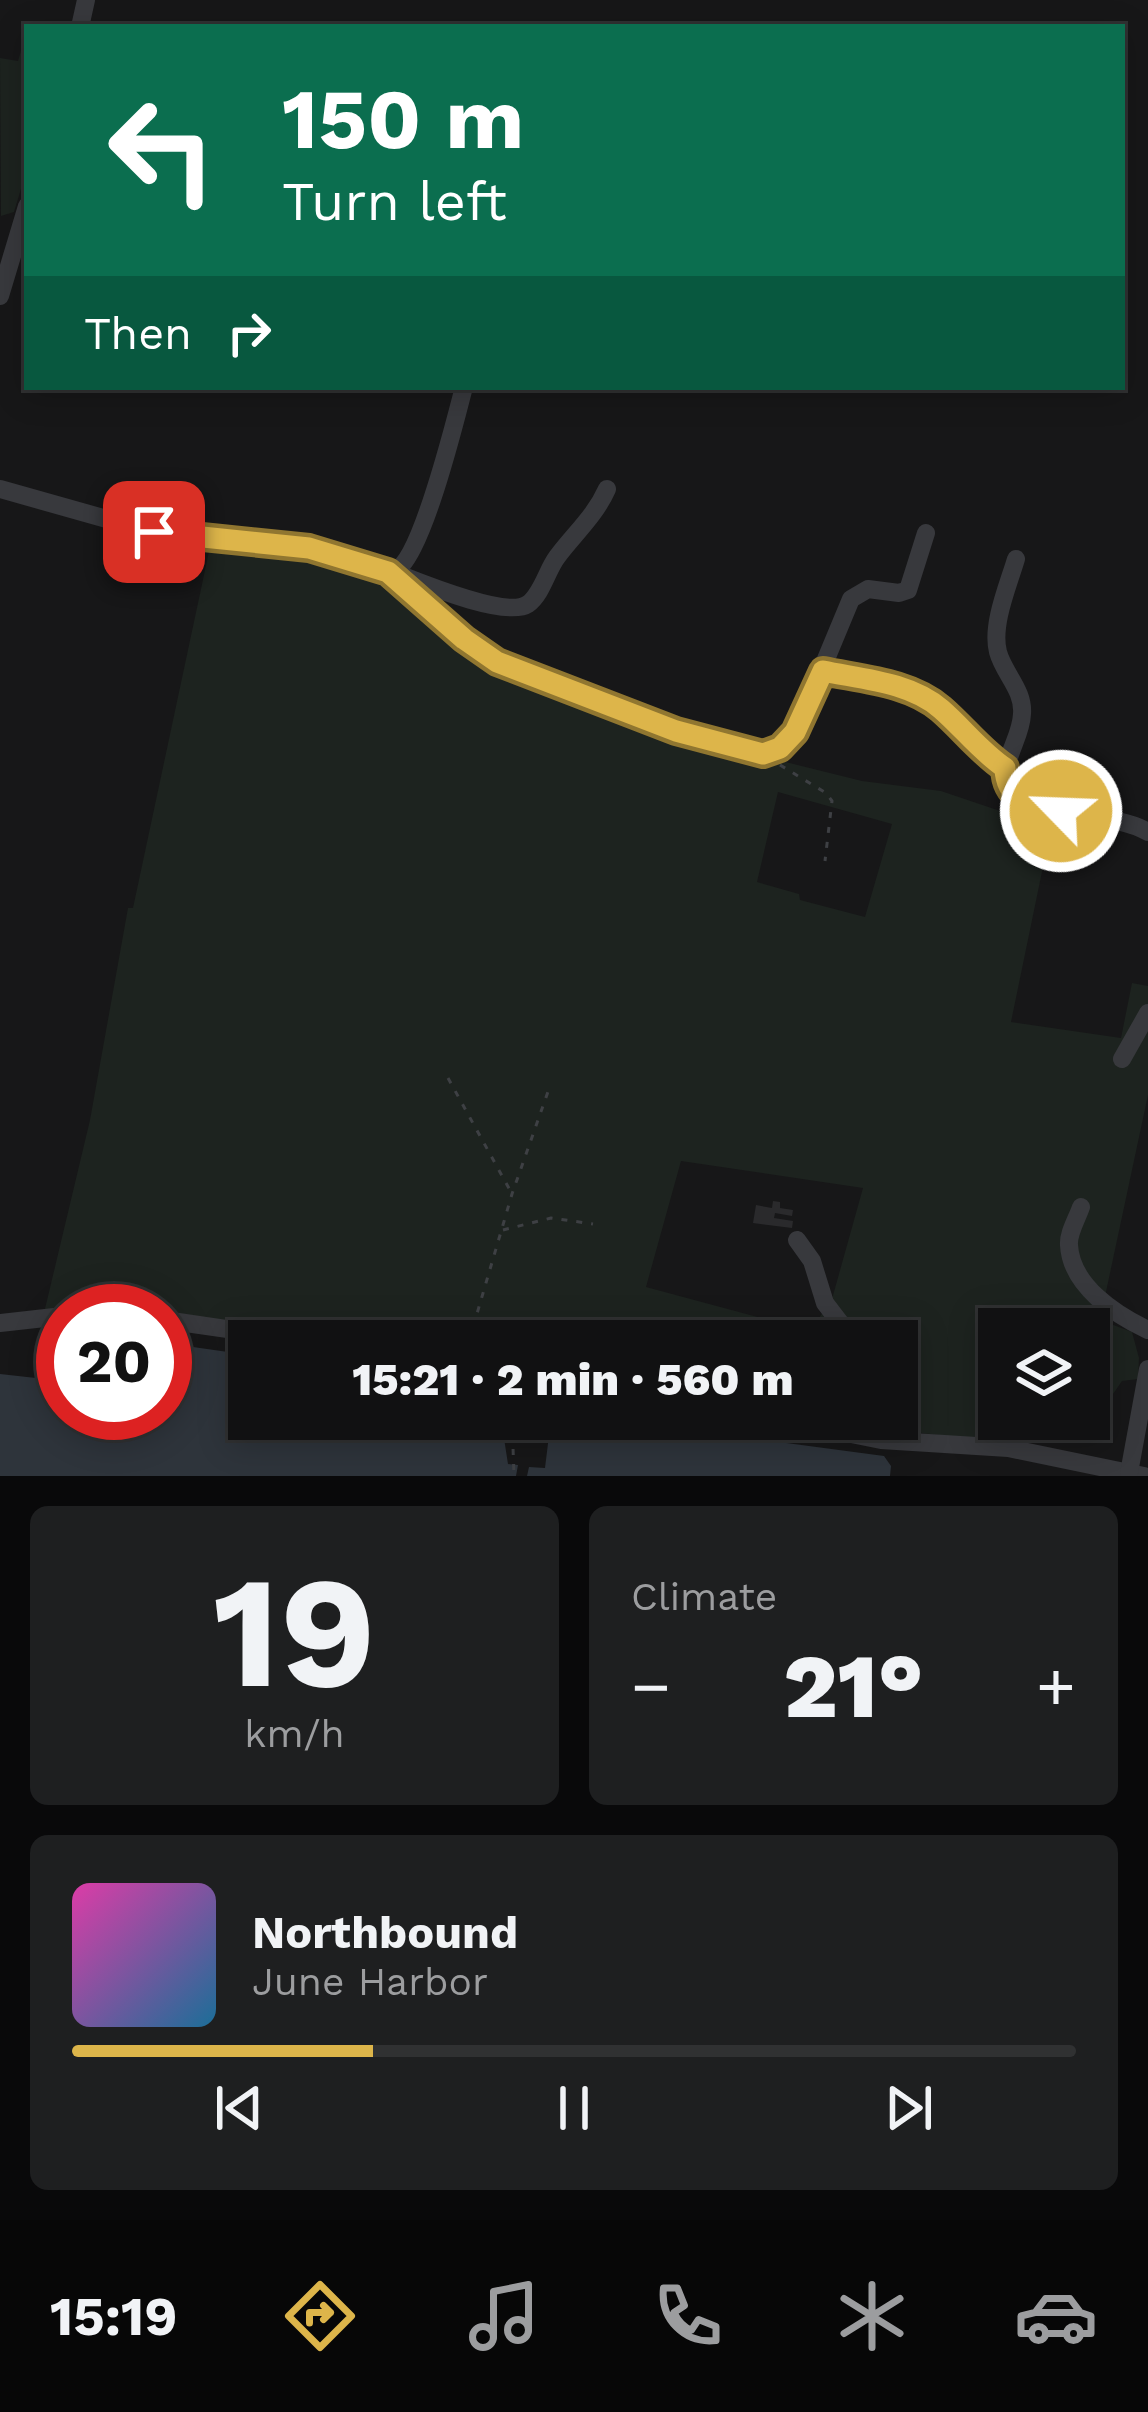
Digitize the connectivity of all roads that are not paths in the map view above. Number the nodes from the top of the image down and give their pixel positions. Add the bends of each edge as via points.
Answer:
1 (24, 212) edge
2 (8, 241) edge
3 (0, 296) edge
4 (463, 390) edge
5 (0, 489) edge
6 (607, 489) dead end
7 (926, 533) dead end
8 (1016, 559) dead end
9 (390, 572) junction
10 (823, 671) junction
11 (1005, 768) junction
12 (1148, 832) edge
13 (1148, 1012) edge
14 (1122, 1059) dead end
15 (1081, 1208) dead end
16 (797, 1240) dead end
17 (36, 1319) edge
18 (838, 1320) edge
19 (0, 1323) edge
20 (192, 1324) edge
21 (228, 1329) edge
22 (1148, 1330) edge
23 (1148, 1369) edge
24 (910, 1440) edge
25 (1136, 1474) edge

1 - 2 lane
2 - 3 lane
4 - 9 lane via 418,538 404,567
5 - 9 lane via 154,532 309,548
6 - 9 lane via 525,606 504,608
7 - 10 lane via 908,590 868,589 849,602
8 - 11 lane via 997,639 1022,710
9 - 10 lane via 497,662 676,731 763,754 795,732
10 - 11 lane via 935,704
11 - 12 lane via 1008,787 1022,801
13 - 14 lane
15 - 22 lane via 1069,1243 1079,1270 1106,1306
16 - 18 lane
17 - 19 lane
20 - 21 lane
23 - 25 lane
24 - 25 lane via 1007,1448

